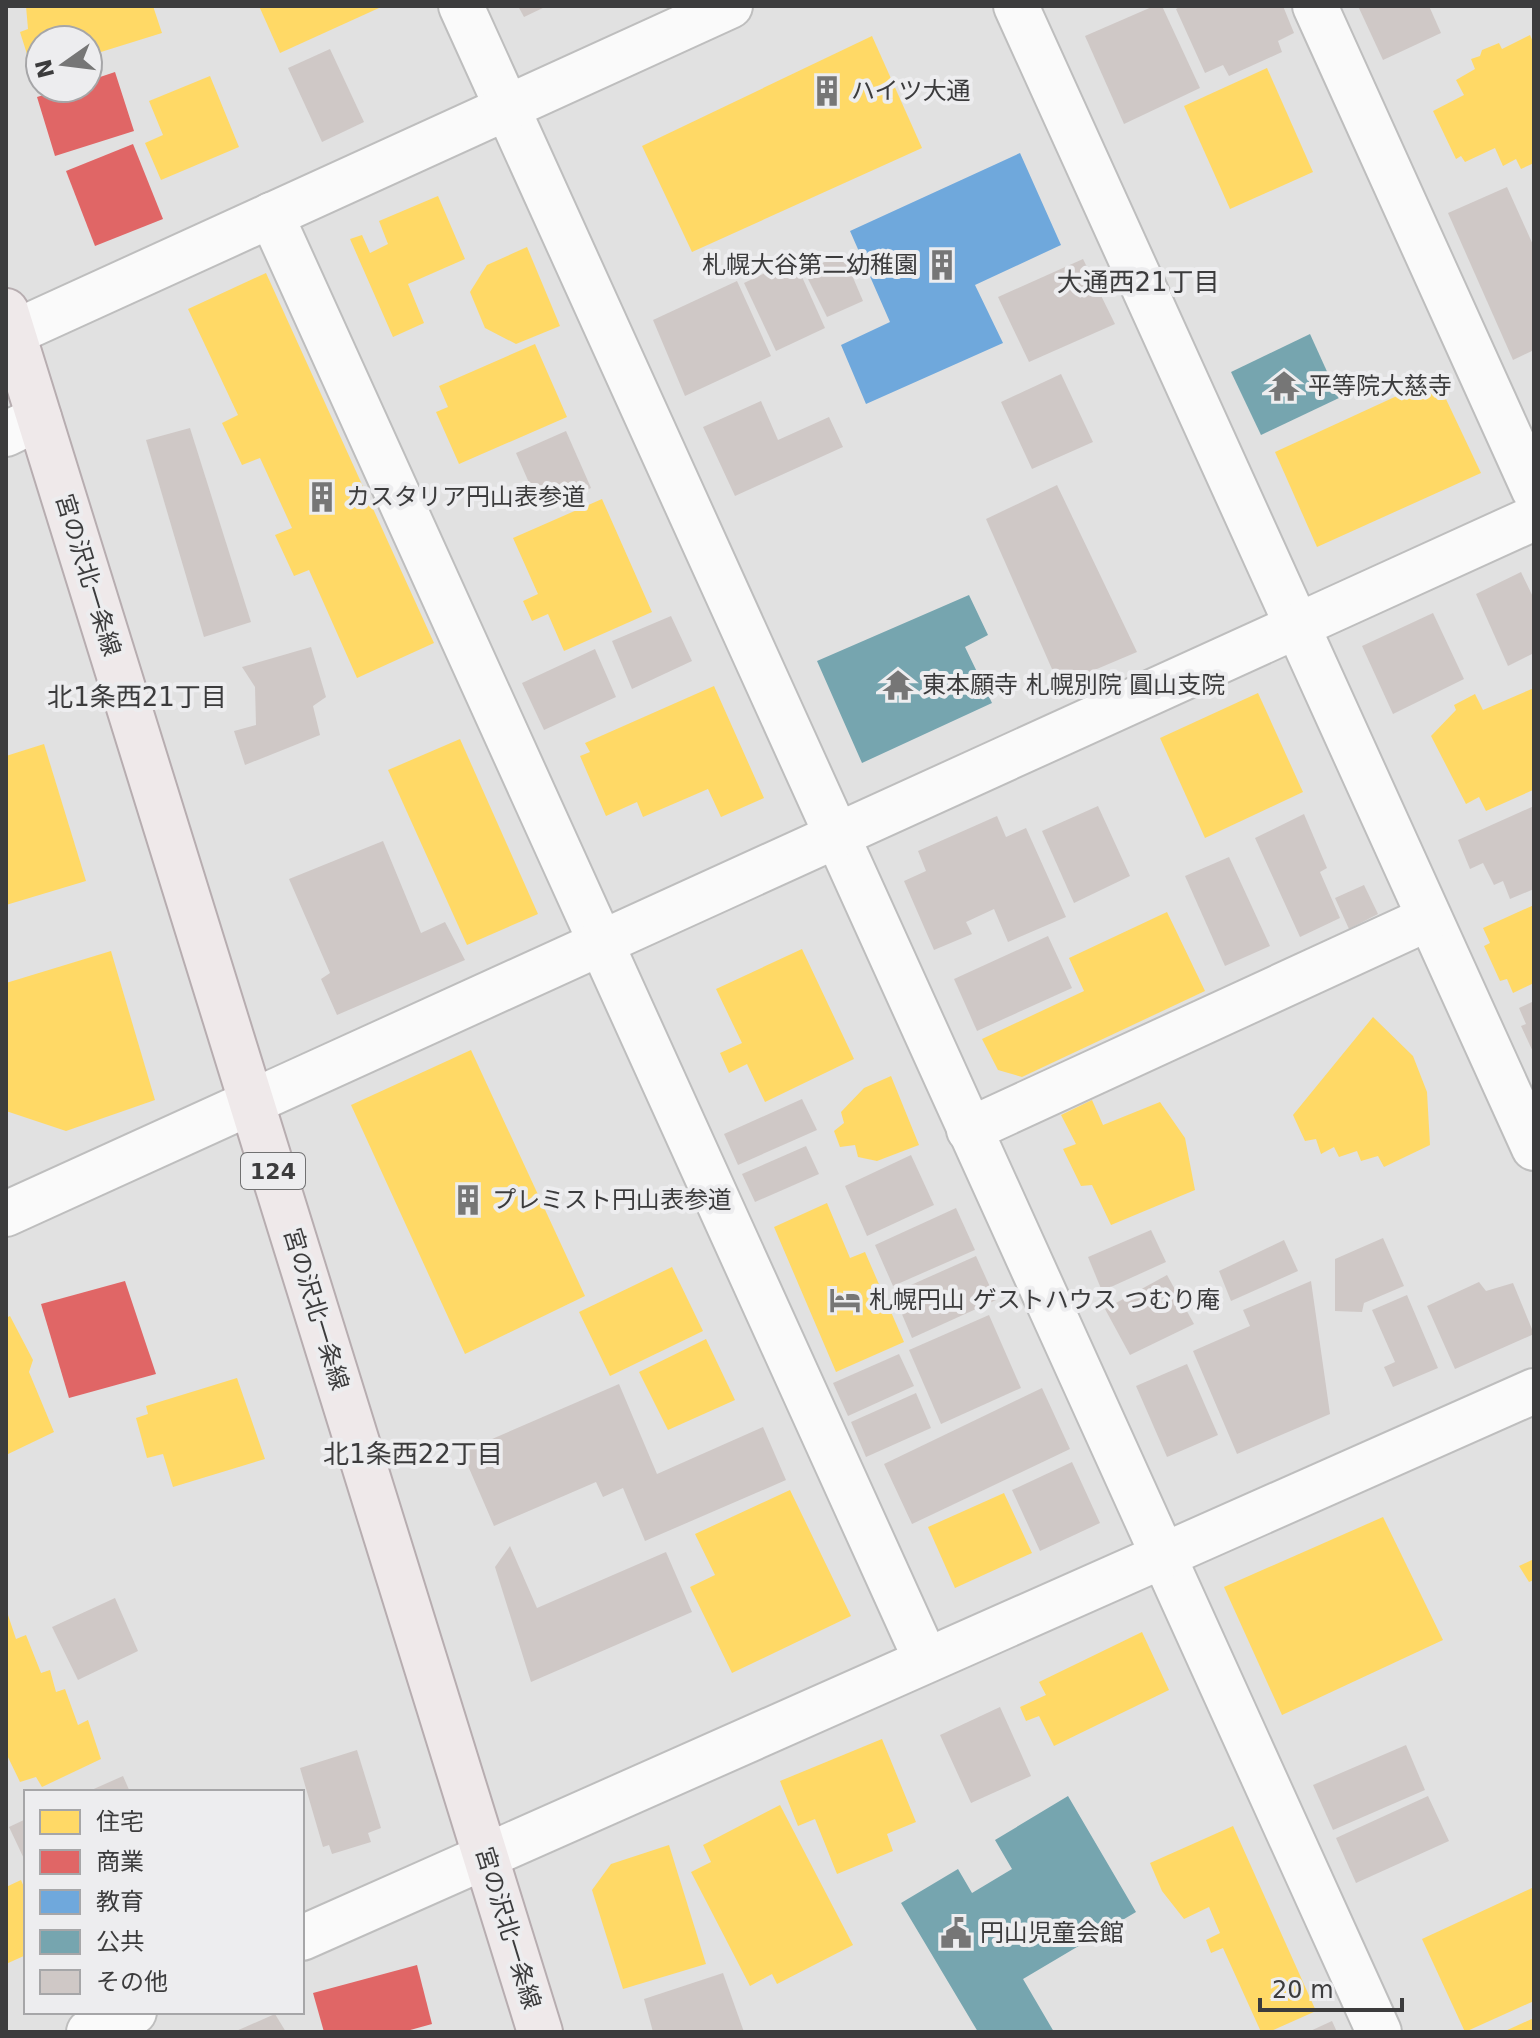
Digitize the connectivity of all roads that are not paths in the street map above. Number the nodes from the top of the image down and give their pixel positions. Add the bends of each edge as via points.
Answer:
1 (461, 6) edge
2 (730, 6) edge
3 (1016, 6) edge
4 (1315, 6) edge
5 (507, 107) junction
6 (271, 215) junction
7 (9, 322) edge
8 (22, 426) edge
9 (1534, 490) edge
10 (1534, 518) edge
11 (1297, 627) junction
12 (837, 837) junction
13 (1429, 918) junction
14 (601, 943) junction
15 (252, 1102) junction
16 (969, 1130) junction
17 (1534, 1148) edge
18 (6, 1214) edge
19 (1534, 1391) edge
20 (1163, 1556) junction
21 (926, 1660) junction
22 (486, 1856) junction
23 (304, 1937) edge
24 (130, 2014) edge
25 (89, 2032) edge
26 (540, 2032) edge
27 (1379, 2032) edge

1 - 5 street
2 - 5 street
3 - 11 street
4 - 9 street
5 - 6 street
5 - 12 street
6 - 7 street
6 - 14 street
7 - 8 main road, 宮の沢北一条線 / 124
8 - 15 main road, 宮の沢北一条線 / 124
10 - 11 street
11 - 12 street
11 - 13 street
12 - 14 street
12 - 16 street
13 - 16 street
13 - 17 street
14 - 15 street
14 - 21 street
15 - 18 street
15 - 22 main road, 宮の沢北一条線 / 124
16 - 20 street
19 - 20 street
20 - 21 street
20 - 27 street
21 - 22 street
22 - 23 street
22 - 26 main road, 宮の沢北一条線 / 124
24 - 25 street

